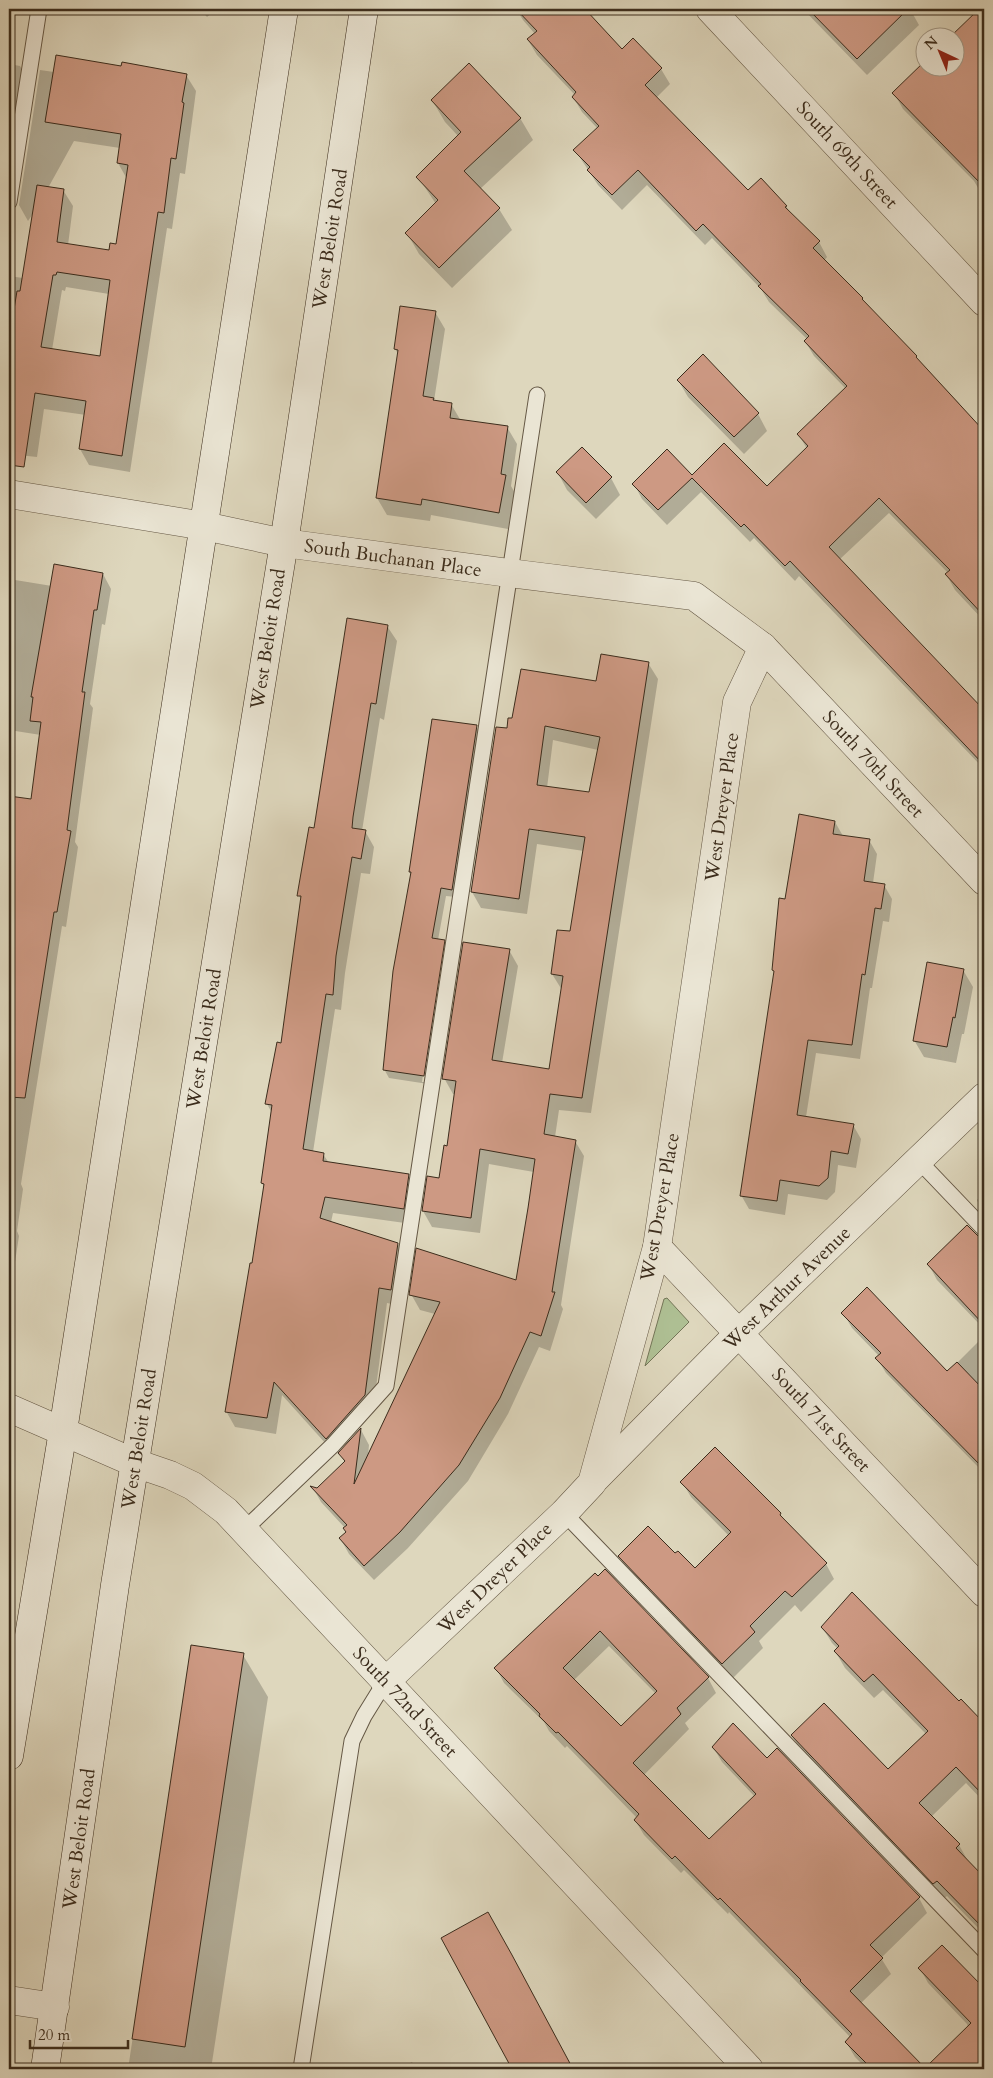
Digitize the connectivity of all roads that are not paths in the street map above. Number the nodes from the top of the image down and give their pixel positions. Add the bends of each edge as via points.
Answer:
1 (39, 9) edge
2 (284, 9) edge
3 (364, 9) edge
4 (710, 9) edge
5 (9, 202) edge
6 (984, 302) edge
7 (537, 395) dead end
8 (9, 494) edge
9 (204, 526) junction
10 (284, 543) junction
11 (510, 573) junction
12 (763, 647) junction
13 (984, 881) edge
14 (984, 1097) edge
15 (919, 1161) junction
16 (984, 1229) edge
17 (657, 1247) junction
18 (739, 1333) junction
19 (9, 1408) edge
20 (63, 1431) junction
21 (135, 1463) junction
22 (592, 1483) junction
23 (564, 1513) junction
24 (245, 1529) junction
25 (984, 1593) edge
26 (385, 1682) junction
27 (9, 1756) edge
28 (984, 1950) edge
29 (9, 2000) edge
30 (55, 2007) junction
31 (45, 2069) edge
32 (301, 2069) edge
33 (749, 2069) edge

1 - 5 lane
2 - 9 street
3 - 10 street, West Beloit Road
4 - 6 street, South 69th Street
7 - 11 lane
8 - 9 street, South Buchanan Place
9 - 10 street, South Buchanan Place
9 - 20 street
10 - 11 street, South Buchanan Place
10 - 21 street, West Beloit Road
11 - 12 street, South Buchanan Place via 694,596
11 - 24 lane via 386,1386 333,1445
12 - 13 street, South 70th Street
12 - 17 street, West Dreyer Place via 737,702
14 - 15 street, West Arthur Avenue
15 - 16 lane
15 - 18 street, West Arthur Avenue
17 - 18 street, South 71st Street
17 - 22 street, West Dreyer Place
18 - 22 street, West Arthur Avenue
18 - 25 street, South 71st Street
19 - 20 street, South 72nd Street
20 - 21 street, South 72nd Street
20 - 27 street
21 - 24 street, South 72nd Street via 193,1486
21 - 30 street, West Beloit Road
22 - 23 street, West Dreyer Place
23 - 26 street, West Dreyer Place
23 - 28 lane
24 - 26 street, South 72nd Street
26 - 32 lane via 352,1741
26 - 33 street, South 72nd Street
29 - 30 street
30 - 31 street, West Beloit Road

